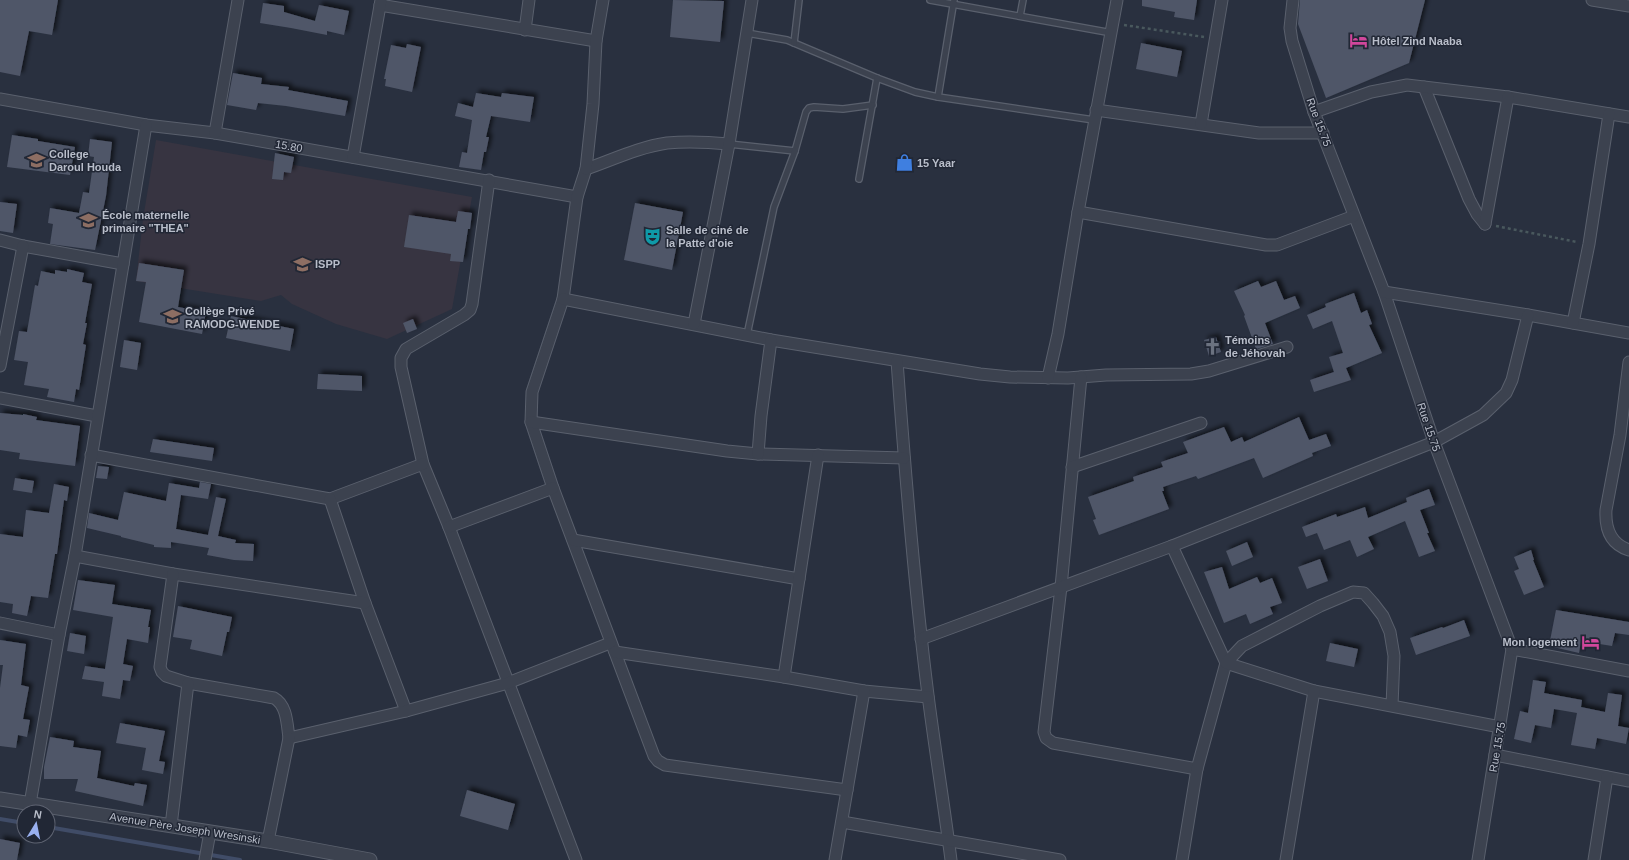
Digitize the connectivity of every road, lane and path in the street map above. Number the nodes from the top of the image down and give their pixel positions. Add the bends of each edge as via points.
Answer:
1 (238, 0) edge
2 (529, 0) edge
3 (603, 0) edge
4 (752, 0) edge
5 (798, 0) edge
6 (930, 0) edge
7 (1023, 0) edge
8 (1117, 0) edge
9 (1222, 0) edge
10 (1293, 0) edge
11 (1592, 0) edge
12 (380, 2) edge
13 (954, 2) edge
14 (1629, 6) edge
15 (1020, 16) junction
16 (1113, 28) junction
17 (525, 30) junction
18 (747, 33) junction
19 (1215, 39) junction
20 (596, 41) junction
21 (794, 43) junction
22 (877, 78) junction
23 (1424, 87) junction
24 (938, 97) junction
25 (1508, 97) junction
26 (0, 99) edge
27 (873, 104) junction
28 (1314, 112) junction
29 (1609, 114) junction
30 (1095, 115) junction
31 (1629, 117) edge
32 (1201, 124) junction
33 (146, 125) junction
34 (215, 133) junction
35 (1322, 134) junction
36 (729, 144) junction
37 (795, 151) junction
38 (353, 157) junction
39 (586, 168) junction
40 (859, 179) dead end
41 (489, 180) junction
42 (577, 197) junction
43 (1078, 212) junction
44 (1354, 216) junction
45 (1485, 224) junction
46 (0, 240) edge
47 (1590, 244) junction
48 (23, 246) junction
49 (123, 264) junction
50 (1384, 292) junction
51 (563, 299) junction
52 (1528, 315) junction
53 (1573, 323) junction
54 (694, 324) junction
55 (1629, 333) edge
56 (746, 335) junction
57 (771, 340) junction
58 (1287, 347) dead end
59 (897, 361) junction
60 (1629, 362) edge
61 (0, 366) edge
62 (1081, 377) junction
63 (1048, 378) junction
64 (0, 398) edge
65 (97, 416) junction
66 (532, 422) junction
67 (1201, 423) dead end
68 (1434, 442) junction
69 (758, 454) junction
70 (91, 455) junction
71 (818, 455) junction
72 (904, 458) junction
73 (423, 464) junction
74 (1072, 467) junction
75 (552, 488) junction
76 (330, 499) junction
77 (449, 527) junction
78 (573, 540) junction
79 (1172, 546) junction
80 (1629, 550) edge
81 (75, 556) junction
82 (173, 574) junction
83 (799, 578) junction
84 (1061, 587) junction
85 (365, 603) junction
86 (0, 623) edge
87 (59, 635) junction
88 (922, 639) junction
89 (613, 648) junction
90 (1512, 649) junction
91 (1226, 663) junction
92 (1629, 671) edge
93 (784, 677) junction
94 (188, 683) junction
95 (508, 683) junction
96 (864, 691) junction
97 (1314, 691) junction
98 (928, 697) junction
99 (1392, 706) junction
100 (406, 711) junction
101 (1500, 727) junction
102 (289, 738) junction
103 (1495, 756) junction
104 (1197, 769) junction
105 (1607, 777) junction
106 (1629, 781) edge
107 (847, 790) junction
108 (0, 799) edge
109 (30, 804) joint
110 (56, 808) edge
111 (842, 822) junction
112 (171, 826) junction
113 (210, 832) junction
114 (268, 841) junction
115 (949, 841) junction
116 (205, 860) edge
117 (370, 860) edge
118 (576, 860) edge
119 (835, 860) edge
120 (951, 860) edge
121 (1060, 860) edge
122 (1182, 860) edge
123 (1286, 860) edge
124 (1478, 860) edge
125 (1594, 860) edge

1 - 34 street
2 - 17 street
3 - 20 street
4 - 18 street
5 - 21 lane
6 - 13 lane
7 - 15 lane
8 - 16 street
9 - 19 street
10 - 28 street, Rue 15.75 via 1290,28 1292,41
11 - 14 street
12 - 17 street
12 - 38 street
13 - 15 lane
13 - 24 lane
15 - 16 lane
16 - 19 path
16 - 30 street
17 - 20 street
18 - 21 lane
18 - 36 street
19 - 32 street
20 - 39 street
21 - 22 lane
22 - 24 lane via 915,92
22 - 27 lane
23 - 25 street
23 - 28 street via 1408,85 1378,90
23 - 45 street via 1468,199
24 - 30 lane
25 - 29 street
25 - 45 street
26 - 33 street, 15.80
27 - 37 lane via 843,109 809,108
27 - 40 lane
28 - 35 street, Rue 15.75
29 - 31 street
29 - 47 street
30 - 32 street
30 - 43 street
32 - 35 street via 1259,133
33 - 34 street, 15.80
33 - 49 street
34 - 38 street, 15.80
35 - 44 street, Rue 15.75
36 - 37 lane
36 - 39 street via 666,144
36 - 54 street
37 - 56 lane via 774,207
38 - 41 street, 15.80
39 - 42 street
41 - 42 street, 15.80
41 - 73 street via 470,310 406,350 401,358
42 - 51 street
43 - 44 street via 1266,245 1277,245
43 - 63 street via 1058,334
44 - 50 street, Rue 15.75
45 - 47 path
46 - 48 street
47 - 53 street
48 - 49 street
48 - 61 street
49 - 65 street
50 - 52 street
50 - 68 street, Rue 15.75
51 - 54 street
51 - 66 street via 532,392
52 - 53 street
52 - 68 street via 1512,380 1506,393 1483,415
53 - 55 street
54 - 56 street
56 - 57 street
57 - 59 street
57 - 69 street via 760,416
58 - 62 street via 1191,374
59 - 63 street via 980,374
59 - 72 street
60 - 80 street via 1620,435 1606,510 1608,532 1614,540
62 - 63 street
62 - 74 street
64 - 65 street
65 - 70 street
66 - 69 street
66 - 75 street
67 - 74 street
68 - 79 street
68 - 90 street, Rue 15.75
69 - 71 street
70 - 76 street
70 - 81 street
71 - 72 street
71 - 83 street
72 - 88 street
73 - 76 street
73 - 77 street
74 - 84 street
75 - 77 street
75 - 78 street
76 - 85 street
77 - 95 street
78 - 83 street
78 - 89 street
79 - 84 street
79 - 91 street
81 - 82 street
81 - 87 street
82 - 85 street
82 - 94 street via 160,667 166,676
83 - 93 street
84 - 88 street
84 - 104 street via 1044,732 1046,738 1053,743
85 - 100 street
86 - 87 street
87 - 109 street
88 - 98 street
89 - 93 street
89 - 95 street
89 - 107 street via 658,761 665,765
90 - 92 street
90 - 101 street, Rue 15.75
91 - 97 street
91 - 99 street via 1242,646 1313,609 1353,592 1364,593 1383,616 1390,632 1394,656
91 - 104 street
93 - 96 street
94 - 102 street via 274,698 284,707
94 - 112 street
95 - 100 street
95 - 118 street
96 - 98 street
96 - 107 street
97 - 99 street
97 - 123 street
98 - 115 street
99 - 101 street
100 - 102 street
101 - 103 street, Rue 15.75
102 - 114 street
103 - 105 street
103 - 124 street, Rue 15.75
104 - 122 street
105 - 106 street
105 - 125 street
107 - 111 street
108 - 109 street, Avenue Père Joseph Wresinski
110 - 112 street, Avenue Père Joseph Wresinski
111 - 115 street
111 - 119 street
112 - 113 street, Avenue Père Joseph Wresinski
113 - 114 street, Avenue Père Joseph Wresinski
113 - 116 street
114 - 117 street, Avenue Père Joseph Wresinski
115 - 120 street
115 - 121 street

